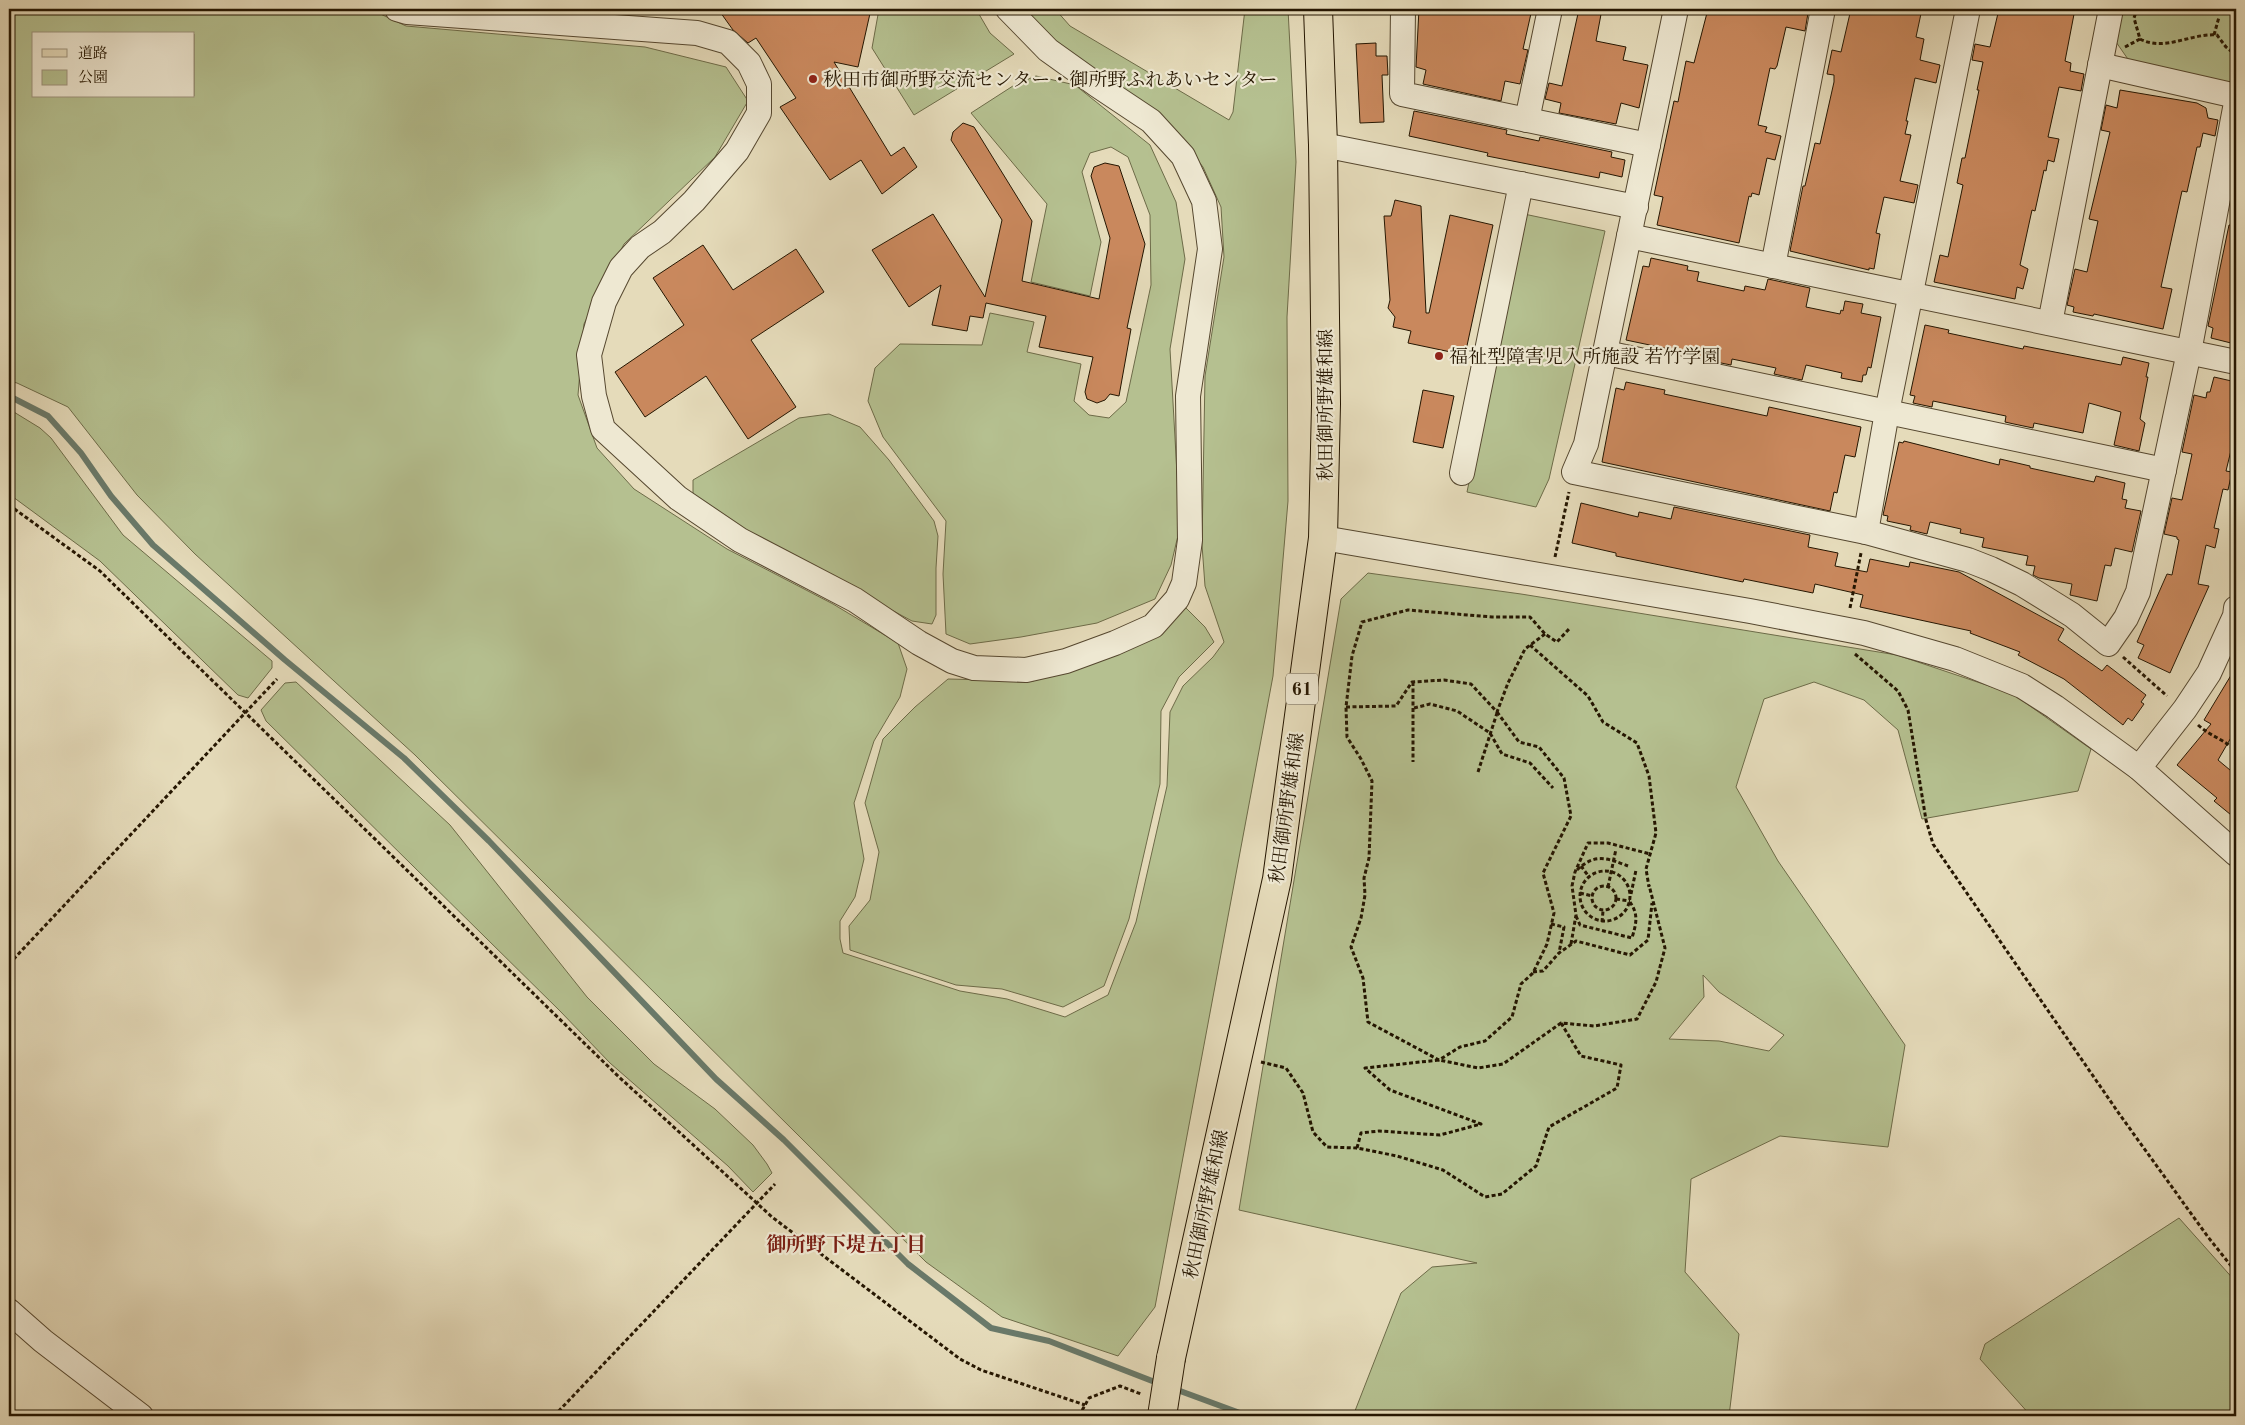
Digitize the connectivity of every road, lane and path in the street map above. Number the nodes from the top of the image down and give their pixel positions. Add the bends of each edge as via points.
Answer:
1 (397, 9) edge
2 (1008, 9) edge
3 (1318, 9) edge
4 (1403, 9) edge
5 (1550, 9) edge
6 (1676, 9) edge
7 (1823, 9) edge
8 (1968, 9) edge
9 (2111, 9) edge
10 (2137, 9) edge
11 (2218, 17) dead end
12 (2214, 35) junction
13 (2140, 39) junction
14 (2124, 48) dead end
15 (2236, 55) edge
16 (2100, 65) junction
17 (2236, 96) edge
18 (2236, 103) edge
19 (1527, 120) junction
20 (1324, 145) junction
21 (1648, 145) junction
22 (1521, 184) junction
23 (1636, 207) junction
24 (1630, 236) junction
25 (1773, 266) junction
26 (1911, 294) junction
27 (2050, 323) junction
28 (2189, 352) junction
29 (1606, 353) junction
30 (2236, 362) edge
31 (1887, 412) junction
32 (2164, 470) junction
33 (1574, 472) junction
34 (1462, 473) dead end
35 (9, 505) edge
36 (1866, 532) junction
37 (1323, 538) junction
38 (1555, 558) dead end
39 (2236, 608) edge
40 (1849, 613) dead end
41 (1828, 626) junction
42 (1569, 629) dead end
43 (1545, 634) junction
44 (2108, 644) junction
45 (1530, 646) junction
46 (277, 679) dead end
47 (1412, 682) junction
48 (2171, 700) dead end
49 (1346, 706) junction
50 (1414, 708) junction
51 (1497, 712) junction
52 (248, 713) junction
53 (2193, 721) dead end
54 (1490, 733) junction
55 (2236, 751) edge
56 (1414, 762) dead end
57 (2139, 768) junction
58 (1478, 772) dead end
59 (1553, 788) dead end
60 (1616, 849) dead end
61 (1650, 854) junction
62 (2236, 854) edge
63 (1614, 860) junction
64 (1581, 866) junction
65 (1628, 866) dead end
66 (1636, 870) dead end
67 (1575, 872) junction
68 (1611, 872) junction
69 (1589, 877) junction
70 (1649, 885) junction
71 (1608, 887) junction
72 (1580, 893) junction
73 (1592, 896) junction
74 (1616, 899) junction
75 (1630, 902) junction
76 (1603, 910) junction
77 (1576, 915) junction
78 (1602, 922) junction
79 (1552, 924) junction
80 (1570, 945) junction
81 (1559, 953) junction
82 (9, 964) edge
83 (1533, 972) junction
84 (1561, 1023) junction
85 (1238, 1056) junction
86 (1438, 1060) junction
87 (1357, 1148) junction
88 (776, 1184) dead end
89 (758, 1203) junction
90 (2236, 1272) edge
91 (9, 1311) edge
92 (1120, 1386) dead end
93 (1085, 1405) junction
94 (141, 1416) edge
95 (554, 1416) edge
96 (1079, 1416) edge
97 (1162, 1416) edge

1 - 2 street via 697,33 728,42 749,63 759,84 759,113 737,151 694,201 621,268 604,302 589,355 594,396 603,429 686,504 740,540 855,600 920,643 952,661 974,668 1026,670 1066,661 1153,626 1177,599 1184,583 1190,540 1188,396 1210,248 1204,201 1183,156 1151,121 1048,50
3 - 20 main road, 秋田御所野雄和線 / 61
4 - 19 street via 1402,94
5 - 19 street
6 - 21 street
7 - 25 street
8 - 26 street
9 - 16 street
10 - 13 path via 2134,18
11 - 12 path
12 - 13 path via 2164,44 2150,44
12 - 15 path
13 - 14 path
16 - 17 street
16 - 27 street
18 - 28 street
19 - 21 street
20 - 22 street
20 - 37 main road, 秋田御所野雄和線 / 61 via 1326,404
21 - 23 street
22 - 23 street
22 - 34 street
23 - 24 street
24 - 25 street
24 - 29 street
25 - 26 street
26 - 27 street
26 - 31 street
27 - 28 street
28 - 30 street
28 - 32 street
29 - 31 street
29 - 33 street via 1586,444
31 - 32 street
31 - 36 street
32 - 44 street via 2138,592 2126,618
33 - 36 street
33 - 38 path
35 - 52 path via 100,571
36 - 40 path
36 - 44 street via 1990,569 2022,584 2072,615
37 - 41 street
37 - 85 main road, 秋田御所野雄和線 / 61 via 1277,879
39 - 57 street via 2209,673
41 - 57 street via 1904,643 1991,672 2022,686
41 - 90 path via 1863,662 1898,691 1908,710 1933,844 2120,1115
42 - 43 path via 1558,642
43 - 45 path
43 - 49 path via 1530,617 1408,610 1362,622 1352,656
44 - 48 path
45 - 51 path via 1525,649
45 - 61 path via 1588,696 1603,722 1637,743 1650,776 1656,833
46 - 52 path
47 - 49 path via 1396,706
47 - 50 path
47 - 51 path via 1444,680 1470,684
49 - 86 path via 1348,737 1372,781 1365,895 1351,947 1363,978 1368,1022
50 - 54 path via 1430,704 1457,711
50 - 56 path
51 - 54 path
51 - 79 path via 1519,742 1538,746 1564,778 1571,816 1543,873 1554,913
52 - 82 path
52 - 89 path via 619,1077
53 - 55 path
54 - 58 path
54 - 59 path via 1502,754 1530,763
57 - 62 street
60 - 63 path
61 - 67 path via 1608,843 1588,843
61 - 70 path via 1646,869
63 - 64 path via 1592,860
63 - 65 path
63 - 68 path
64 - 67 path
64 - 69 path
66 - 75 path
67 - 77 path via 1572,886
68 - 69 path via 1601,871
68 - 71 path
68 - 75 path via 1628,886
69 - 72 path
70 - 80 path via 1652,903 1648,940 1630,955 1576,941
70 - 84 path via 1665,948 1656,982 1637,1019 1594,1026
71 - 73 path via 1596,889
71 - 74 path via 1615,892
72 - 73 path
72 - 78 path via 1587,915
73 - 76 path via 1594,904
74 - 75 path
74 - 76 path via 1614,906
75 - 77 path via 1637,920 1632,938 1580,925
75 - 78 path via 1620,918
76 - 78 path
77 - 80 path
79 - 81 path via 1564,927
79 - 83 path via 1547,944
80 - 81 path
81 - 83 path via 1543,971
83 - 86 path via 1520,984 1512,1017 1485,1041 1460,1048
84 - 86 path via 1503,1064 1478,1068
84 - 87 path via 1581,1056 1621,1065 1617,1088 1549,1127 1536,1166 1502,1194 1485,1197 1443,1170
85 - 87 path via 1286,1068 1303,1093 1313,1132 1327,1147
85 - 97 main road, 秋田御所野雄和線 / 61, bridge via 1171,1358
86 - 87 path via 1365,1068 1390,1090 1481,1124 1440,1135 1361,1133
88 - 89 path
89 - 93 path via 960,1359 981,1370
89 - 95 path
91 - 94 street
92 - 93 path via 1090,1398
93 - 96 path

